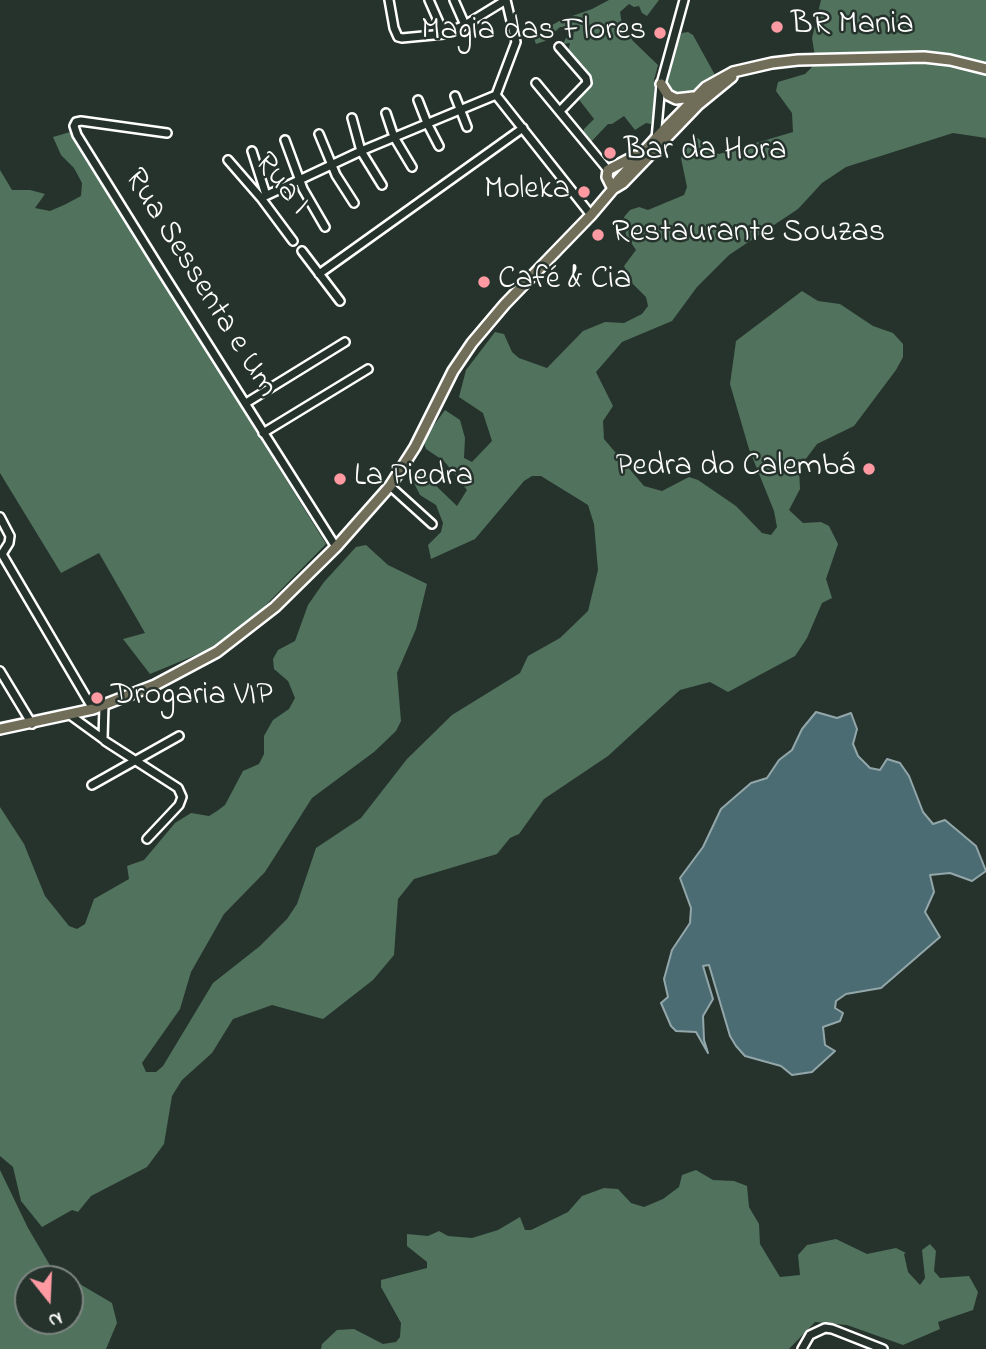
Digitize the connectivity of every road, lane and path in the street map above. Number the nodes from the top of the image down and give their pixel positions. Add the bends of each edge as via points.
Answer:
1 (389, 0) edge
2 (429, 0) edge
3 (454, 0) edge
4 (506, 0) edge
5 (684, 0) edge
6 (465, 25) junction
7 (444, 34) junction
8 (559, 47) dead end
9 (746, 69) junction
10 (986, 69) edge
11 (536, 83) dead end
12 (661, 84) junction
13 (496, 95) junction
14 (455, 96) dead end
15 (695, 97) junction
16 (418, 100) dead end
17 (460, 110) junction
18 (560, 111) junction
19 (386, 113) dead end
20 (352, 118) dead end
21 (427, 123) junction
22 (467, 127) dead end
23 (523, 128) junction
24 (167, 133) dead end
25 (319, 134) dead end
26 (657, 136) junction
27 (394, 137) junction
28 (285, 141) dead end
29 (439, 146) dead end
30 (252, 151) dead end
31 (361, 151) junction
32 (647, 152) junction
33 (228, 160) dead end
34 (331, 165) junction
35 (412, 167) dead end
36 (608, 170) junction
37 (299, 179) junction
38 (382, 185) dead end
39 (613, 189) junction
40 (264, 197) junction
41 (354, 203) dead end
42 (591, 215) junction
43 (325, 227) dead end
44 (293, 241) dead end
45 (302, 251) dead end
46 (319, 274) junction
47 (340, 301) dead end
48 (345, 342) dead end
49 (368, 369) dead end
50 (246, 403) junction
51 (263, 433) junction
52 (390, 486) junction
53 (0, 517) edge
54 (432, 524) dead end
55 (336, 547) junction
56 (0, 671) edge
57 (104, 705) junction
58 (93, 709) junction
59 (70, 715) junction
60 (32, 724) junction
61 (0, 729) edge
62 (179, 736) dead end
63 (105, 741) dead end
64 (135, 761) junction
65 (92, 785) dead end
66 (147, 839) dead end
67 (802, 1349) edge
68 (883, 1349) edge

1 - 7 street via 398,37
2 - 7 street
3 - 6 street
4 - 6 street
4 - 13 street via 516,36
5 - 12 street
6 - 7 street
8 - 18 street via 587,80
9 - 10 main road via 790,61 902,56
9 - 15 main road via 716,80
9 - 32 main road via 712,91
11 - 18 street
12 - 15 main road via 676,99
12 - 26 street
13 - 17 street
13 - 23 street
14 - 17 street
15 - 26 main road
16 - 21 street
17 - 21 street
17 - 22 street
18 - 36 street
19 - 27 street
20 - 31 street
21 - 27 street
21 - 29 street
23 - 42 street
23 - 46 street
24 - 50 street, Rua Sessenta e Um via 81,121 74,126
25 - 34 street
26 - 32 main road
27 - 31 street
27 - 35 street
28 - 37 street
30 - 40 street
31 - 34 street
31 - 38 street
32 - 36 main road
32 - 39 main road
33 - 40 street, Rua I
34 - 37 street
34 - 41 street
36 - 39 main road
37 - 40 street
37 - 43 street
39 - 42 main road
40 - 44 street, Rua I
42 - 52 main road via 505,304 461,358
45 - 46 street
46 - 47 street
48 - 50 street
49 - 51 street
50 - 51 street, Rua Sessenta e Um
51 - 55 street, Rua Sessenta e Um
52 - 54 street
52 - 55 main road
53 - 58 street via 10,536 2,554
55 - 57 main road via 264,616 216,652 155,685
56 - 60 street
57 - 58 main road
57 - 59 street via 103,739
58 - 59 main road
59 - 60 main road
60 - 61 main road
62 - 64 street
63 - 64 street
64 - 65 street
64 - 66 street via 178,788 182,797
67 - 68 street via 810,1335 825,1328

